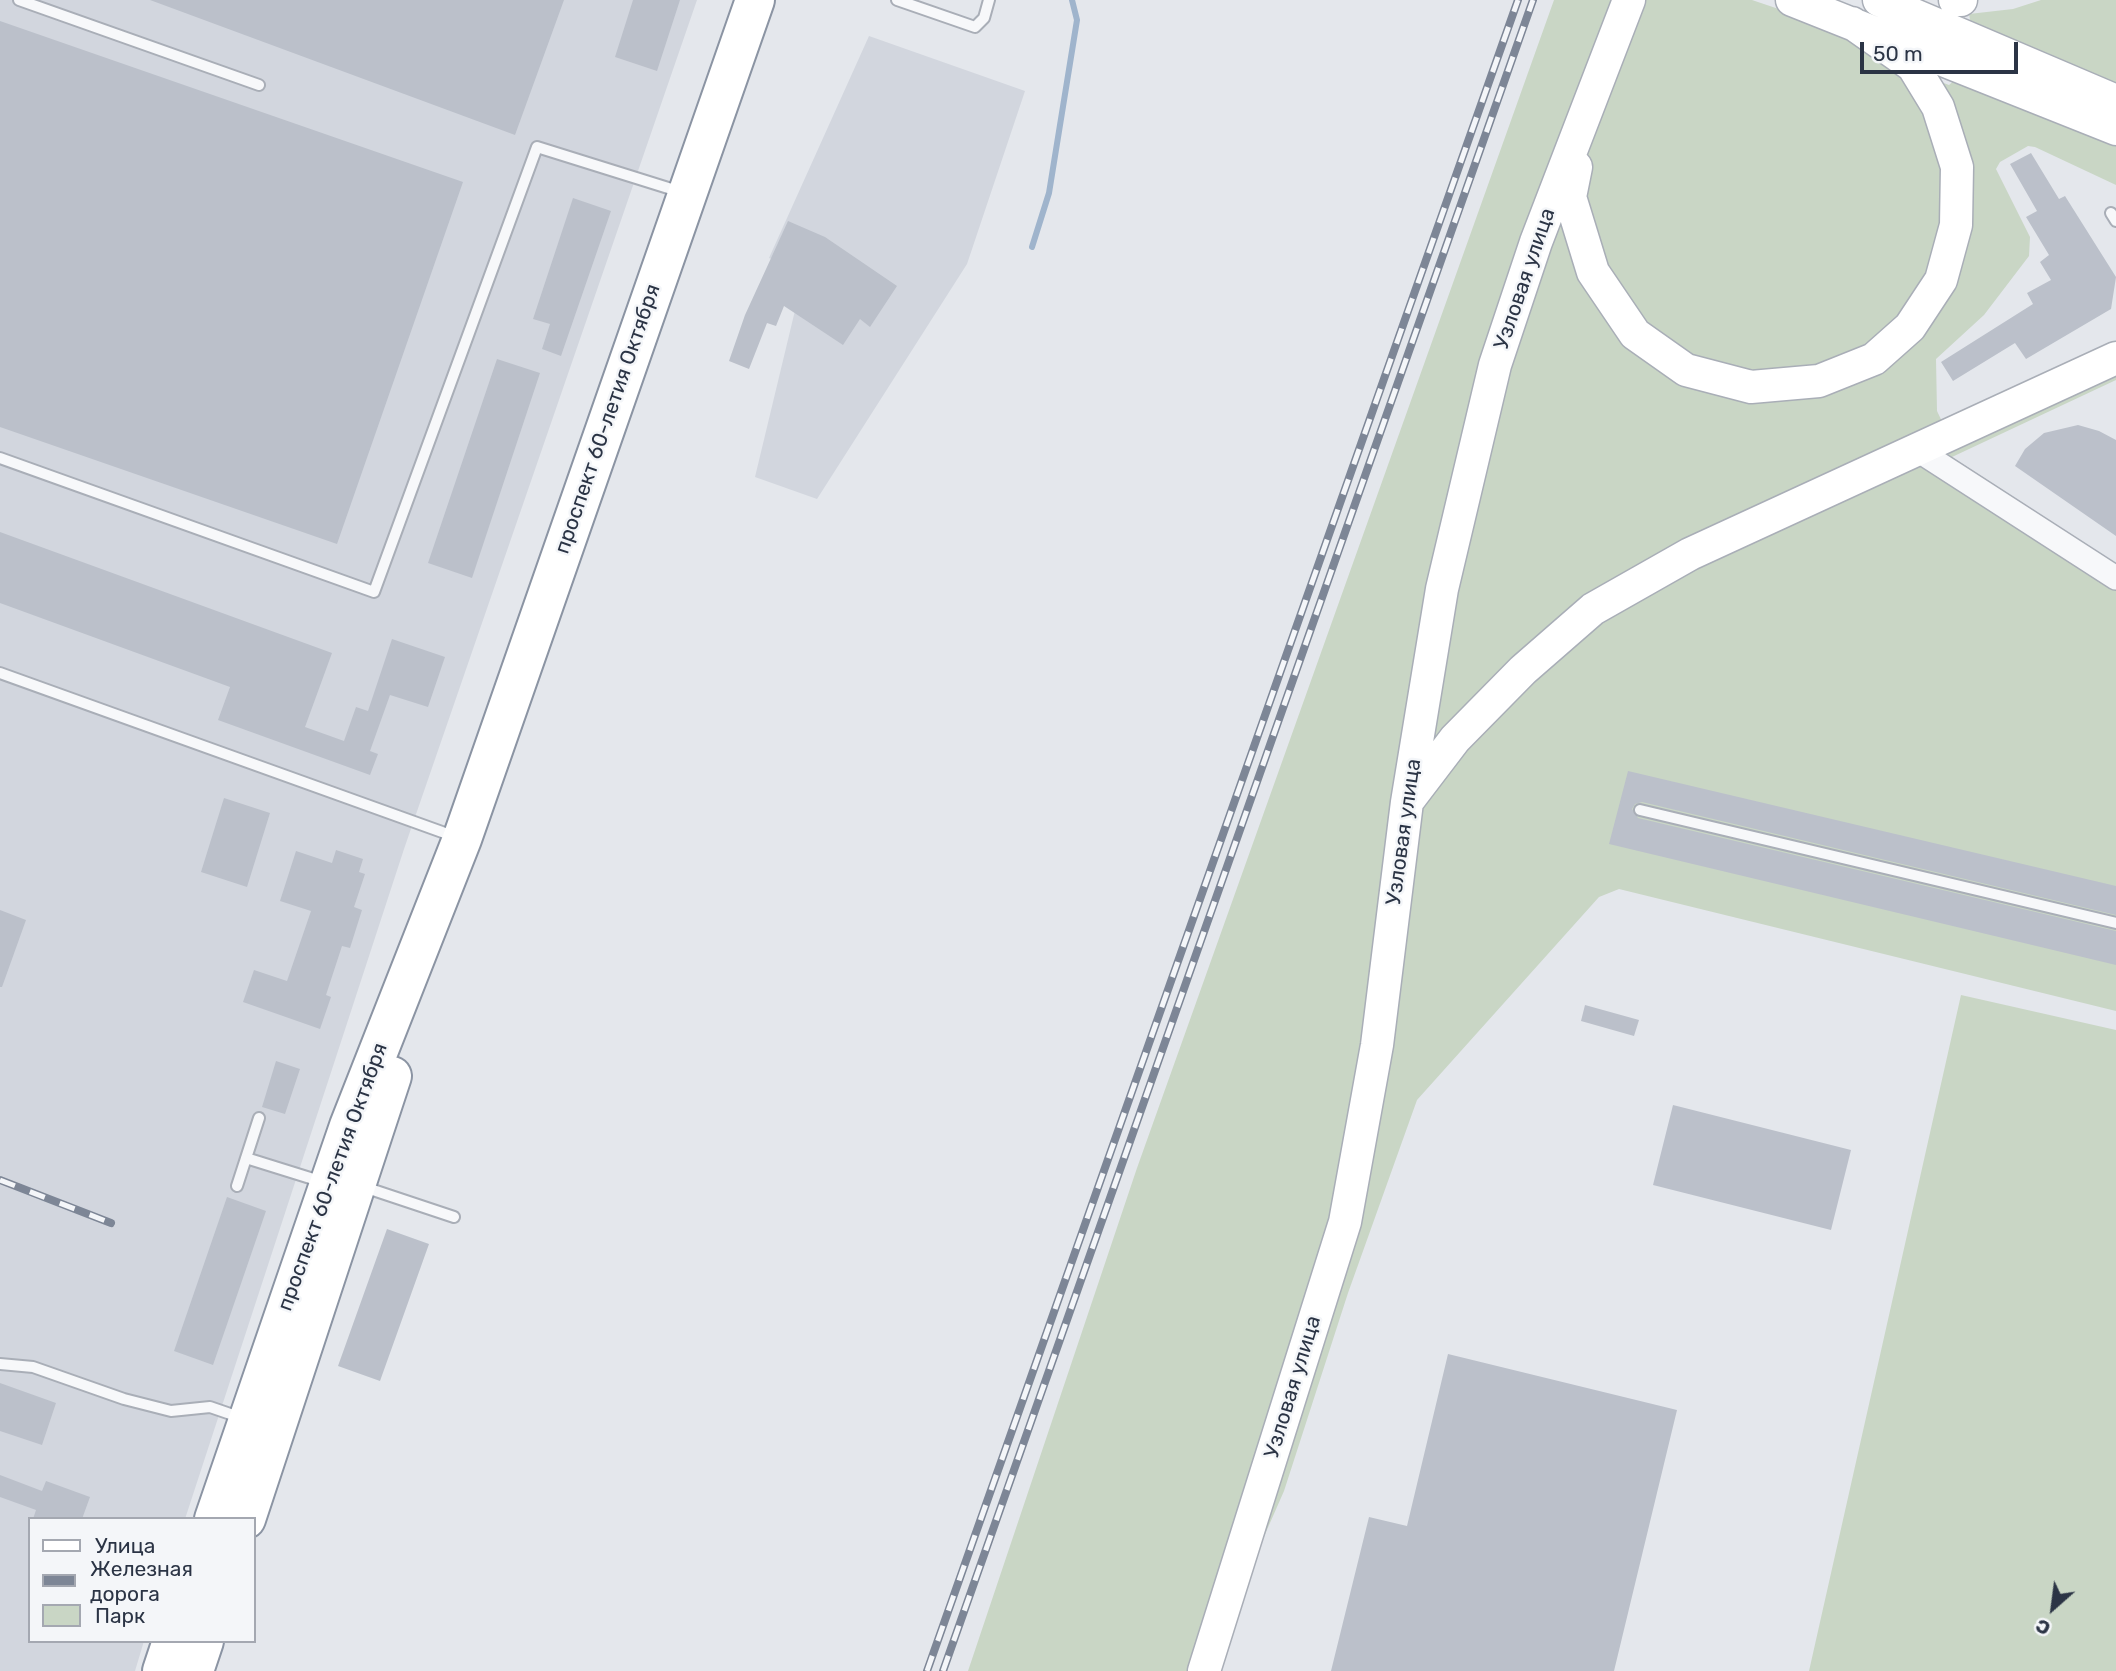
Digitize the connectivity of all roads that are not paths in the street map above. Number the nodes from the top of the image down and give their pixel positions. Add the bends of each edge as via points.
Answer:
1 (19, 0) edge
2 (755, 0) edge
3 (897, 0) edge
4 (989, 0) edge
5 (1629, 0) edge
6 (1792, 0) edge
7 (1879, 0) edge
8 (1852, 23) junction
9 (259, 85) dead end
10 (1592, 92) junction
11 (2116, 101) edge
12 (2116, 129) edge
13 (687, 194) junction
14 (1529, 265) junction
15 (1593, 272) junction
16 (2116, 358) edge
17 (1916, 449) junction
18 (0, 457) edge
19 (2116, 578) edge
20 (0, 673) edge
21 (1407, 802) junction
22 (1640, 810) dead end
23 (462, 839) junction
24 (2116, 923) edge
25 (259, 1118) dead end
26 (246, 1158) junction
27 (343, 1184) junction
28 (237, 1186) dead end
29 (454, 1217) dead end
30 (0, 1364) edge
31 (248, 1420) junction
32 (215, 1517) edge
33 (247, 1517) edge
34 (171, 1643) edge
35 (203, 1643) edge
36 (162, 1671) edge
37 (194, 1671) edge
38 (1204, 1671) edge

1 - 9 lane
2 - 13 highway, проспект 60-летия Октября
3 - 4 lane via 975,27 981,24
5 - 10 street, Узловая улица
6 - 8 street
7 - 11 street
8 - 12 street
8 - 15 street via 1913,66 1938,107 1957,167 1956,225 1941,280 1910,327 1874,359 1819,381 1751,387 1686,370 1635,334
10 - 14 street, Узловая улица
10 - 15 street via 1570,197
13 - 18 lane via 537,147 374,592
13 - 23 highway, проспект 60-летия Октября
14 - 15 street via 1550,246 1565,244 1576,248
14 - 21 street, Узловая улица via 1495,365 1443,589
16 - 17 street
17 - 19 street
17 - 21 street via 1690,554 1593,609 1454,738
20 - 23 lane
21 - 38 street, Узловая улица via 1377,1045 1345,1222
22 - 24 lane
23 - 27 highway, проспект 60-летия Октября
25 - 26 lane
26 - 27 lane
26 - 28 lane
27 - 29 lane
27 - 31 highway, проспект 60-летия Октября
27 - 33 highway, проспект 60-летия Октября
30 - 31 lane via 33,1367 171,1411 210,1407
31 - 32 highway, проспект 60-летия Октября
34 - 36 highway
35 - 37 highway

